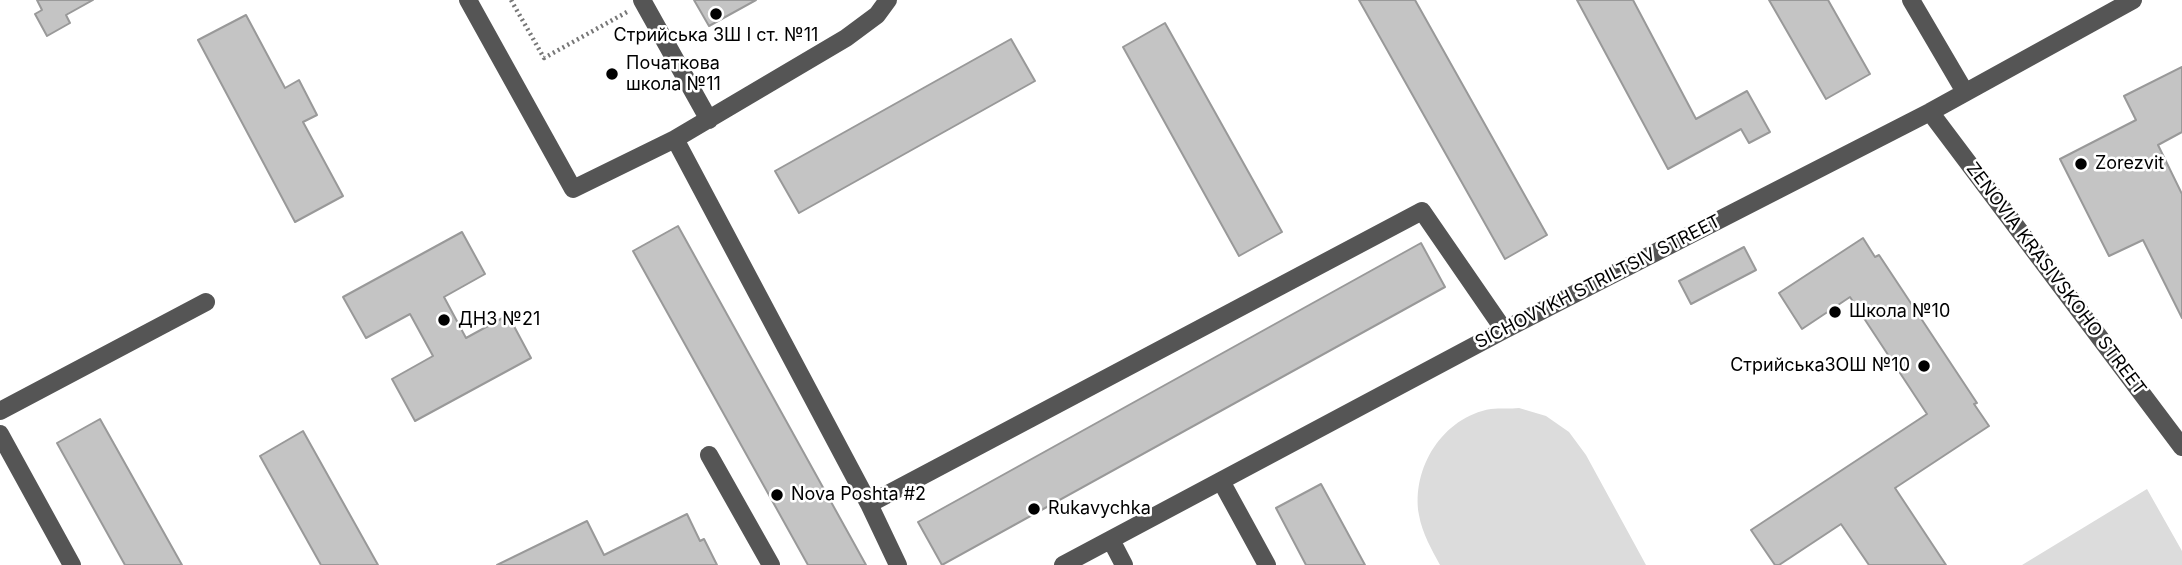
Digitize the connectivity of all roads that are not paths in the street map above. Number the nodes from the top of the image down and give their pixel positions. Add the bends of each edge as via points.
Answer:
1 (468, 0) edge
2 (888, 0) edge
3 (1911, 0) edge
4 (2133, 0) edge
5 (642, 1) edge
6 (1965, 92) junction
7 (1930, 111) junction
8 (709, 120) junction
9 (675, 139) junction
10 (206, 302) dead end
11 (1504, 330) junction
12 (0, 411) edge
13 (0, 433) edge
14 (2182, 447) edge
15 (709, 455) dead end
16 (1222, 481) junction
17 (869, 504) junction
18 (1111, 540) junction
19 (72, 565) edge
20 (771, 565) edge
21 (898, 565) edge
22 (1063, 565) edge
23 (1124, 565) edge
24 (1267, 565) edge

1 - 9 street via 573,188
2 - 8 street via 877,15 846,38
3 - 6 street
4 - 6 street, SICHOVYKH STRILTSIV STREET
5 - 8 street
6 - 7 street, SICHOVYKH STRILTSIV STREET
7 - 11 street, SICHOVYKH STRILTSIV STREET
7 - 14 street, ZENOVIA KRASIVSKOHO STREET
8 - 9 street
9 - 17 street
10 - 12 street
11 - 16 street, SICHOVYKH STRILTSIV STREET
11 - 17 street via 1422,211
13 - 19 street
15 - 20 street
16 - 18 street, SICHOVYKH STRILTSIV STREET
16 - 24 street
17 - 21 street
18 - 22 street, SICHOVYKH STRILTSIV STREET
18 - 23 street

